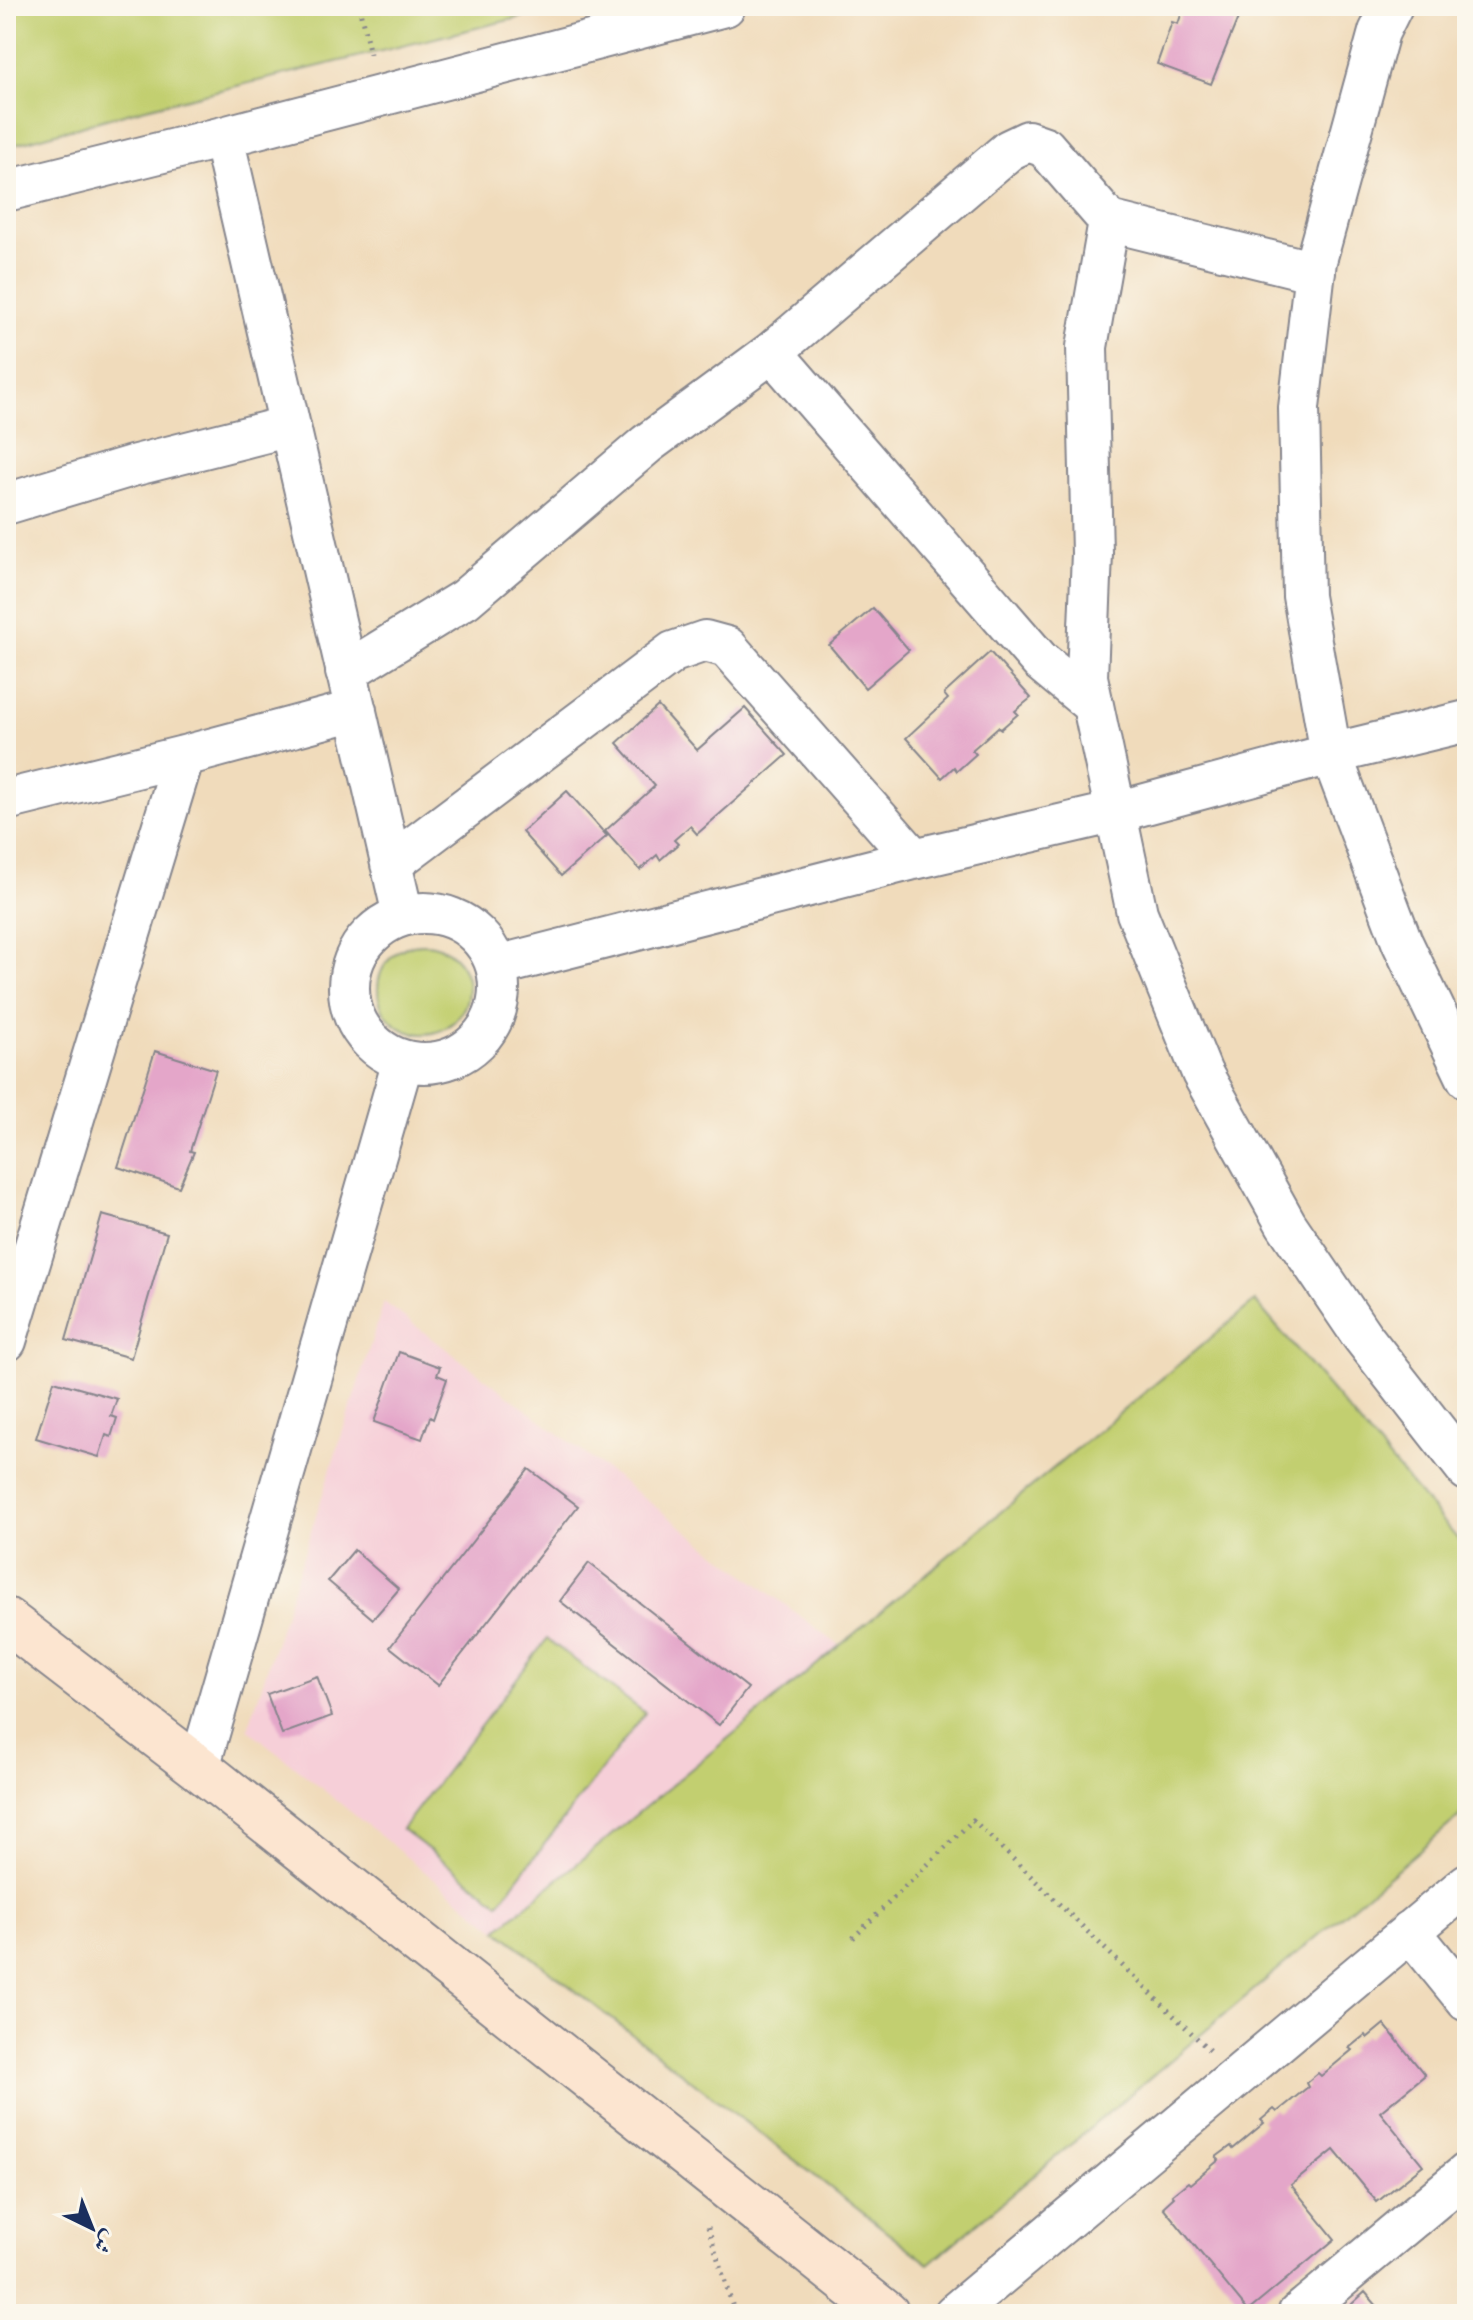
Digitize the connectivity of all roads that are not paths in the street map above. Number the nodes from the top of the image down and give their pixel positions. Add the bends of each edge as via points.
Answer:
1 (725, 6) edge
2 (1392, 6) edge
3 (621, 20) edge
4 (223, 137) junction
5 (6, 191) edge
6 (1109, 221) junction
7 (1315, 272) junction
8 (772, 352) junction
9 (290, 426) junction
10 (6, 504) edge
11 (351, 691) junction
12 (1093, 705) junction
13 (1460, 733) edge
14 (1331, 754) junction
15 (184, 756) junction
16 (6, 800) edge
17 (1116, 812) junction
18 (914, 859) junction
19 (391, 864) junction
20 (403, 915) junction
21 (497, 966) junction
22 (403, 1061) junction
23 (1467, 1078) edge
24 (6, 1341) edge
25 (1467, 1470) edge
26 (6, 1620) edge
27 (199, 1768) junction
28 (1467, 1884) edge
29 (1410, 1931) junction
30 (1467, 2001) edge
31 (1467, 2173) edge
32 (887, 2314) edge
33 (954, 2314) edge
34 (1298, 2314) edge

1 - 3 street
2 - 7 street via 1379,32
3 - 4 street
4 - 5 street
4 - 9 street
6 - 7 street
6 - 8 street via 1045,147 1028,141 1009,150
6 - 12 street via 1087,347 1092,553 1087,677
7 - 14 street via 1299,408 1303,596
8 - 11 street via 647,444
8 - 12 street via 1040,661
9 - 10 street
9 - 11 street
11 - 15 street
11 - 19 street
12 - 17 street
13 - 14 street
14 - 17 street
14 - 23 street via 1402,942
15 - 16 street
15 - 24 street
17 - 18 street
17 - 25 street via 1137,913 1202,1073 1286,1224 1362,1336
18 - 19 street via 727,647 705,641 673,652
18 - 21 street
19 - 20 street
20 - 21 street via 426,912 470,928 487,945
20 - 22 street via 363,943 348,988 363,1034 381,1051
21 - 22 street via 496,1012 470,1049 426,1064
22 - 27 street
26 - 27 street
27 - 32 street
28 - 29 street
29 - 30 street
29 - 33 street
31 - 34 street

